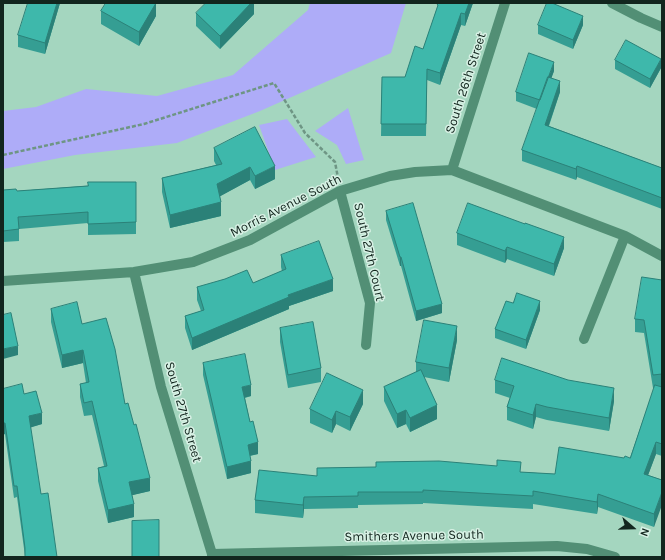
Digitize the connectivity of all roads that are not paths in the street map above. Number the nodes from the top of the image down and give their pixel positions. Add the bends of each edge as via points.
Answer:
1 (506, 3) edge
2 (612, 3) edge
3 (662, 27) edge
4 (452, 170) junction
5 (340, 191) junction
6 (625, 236) junction
7 (662, 256) edge
8 (134, 272) junction
9 (3, 281) edge
10 (584, 339) dead end
11 (366, 345) dead end
12 (212, 556) edge
13 (615, 557) edge

1 - 4 street, South 26th Street
2 - 3 street
4 - 5 street, Morris Avenue South via 390,176
4 - 6 street, Morris Avenue South
5 - 8 street, Morris Avenue South via 250,240 193,262
5 - 11 street, South 27th Court via 370,303
6 - 7 street, Morris Avenue South
6 - 10 street
8 - 9 street, Morris Avenue South
8 - 12 street, South 27th Street via 161,387
12 - 13 street, Smithers Avenue South via 557,546 587,549

